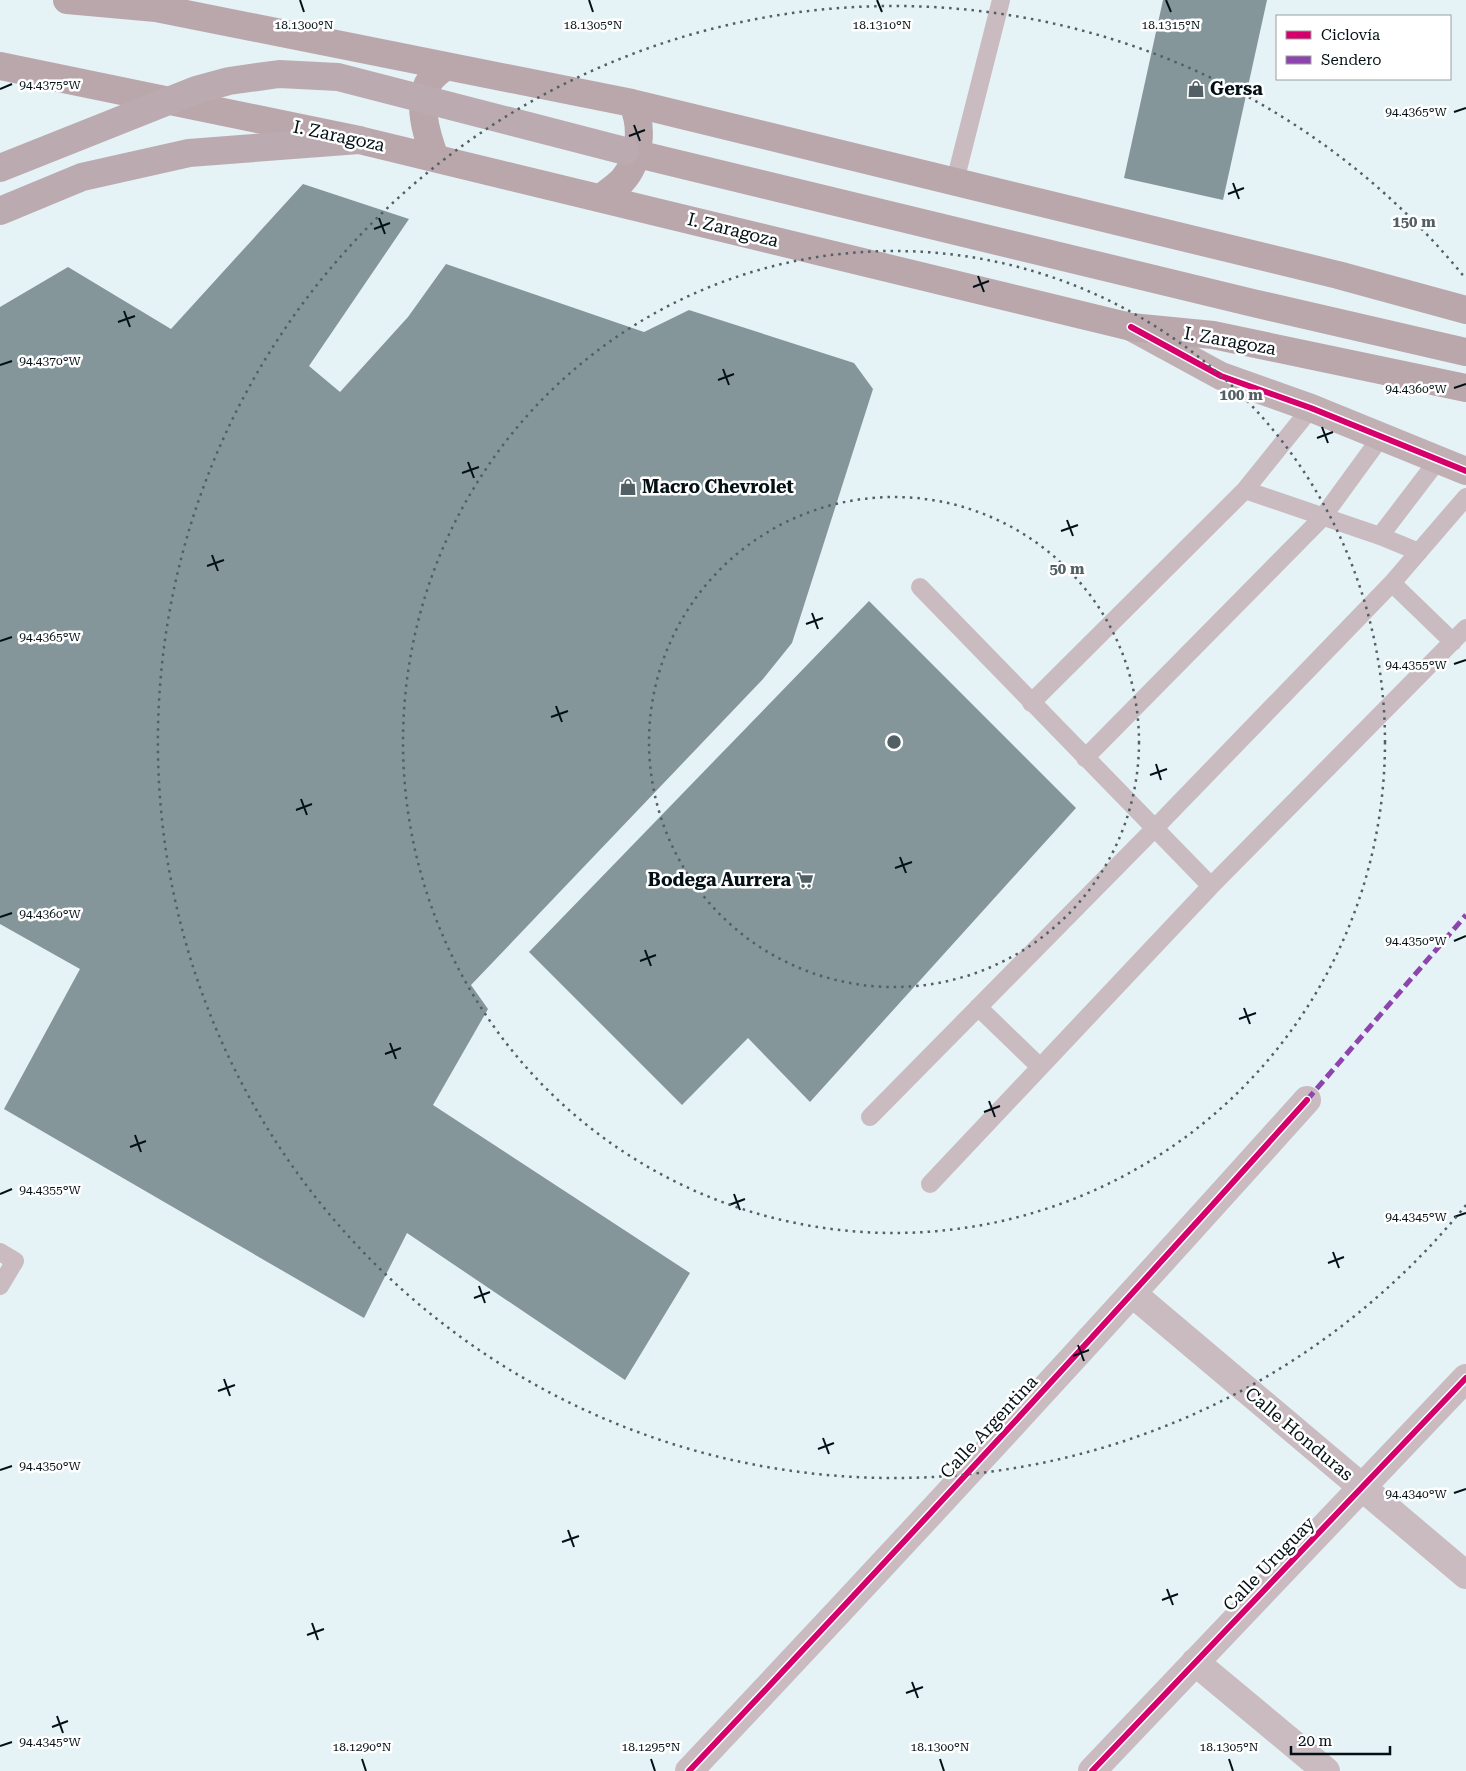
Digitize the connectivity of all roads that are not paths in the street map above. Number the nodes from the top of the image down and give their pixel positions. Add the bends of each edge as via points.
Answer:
1 (67, 0) edge
2 (1001, 0) edge
3 (158, 4) edge
4 (0, 66) edge
5 (445, 66) junction
6 (632, 103) junction
7 (359, 140) junction
8 (625, 150) joint
9 (434, 158) junction
10 (0, 168) edge
11 (955, 181) junction
12 (600, 198) junction
13 (0, 211) edge
14 (1466, 310) edge
15 (1131, 327) junction
16 (1466, 352) edge
17 (1466, 388) edge
18 (1311, 408) junction
19 (1382, 437) junction
20 (1438, 460) junction
21 (1466, 471) edge
22 (1246, 490) junction
23 (1466, 497) edge
24 (1322, 518) junction
25 (1380, 536) junction
26 (1419, 552) junction
27 (1392, 582) junction
28 (920, 587) dead end
29 (1466, 628) edge
30 (1453, 642) junction
31 (1031, 702) junction
32 (1085, 758) junction
33 (1154, 829) junction
34 (1211, 886) junction
35 (978, 1007) junction
36 (1039, 1066) junction
37 (1307, 1100) dead end
38 (870, 1117) dead end
39 (930, 1184) dead end
40 (0, 1252) edge
41 (0, 1286) edge
42 (1133, 1294) junction
43 (1466, 1378) edge
44 (1362, 1488) junction
45 (1466, 1575) edge
46 (1195, 1662) junction
47 (689, 1771) edge
48 (1092, 1771) edge
49 (1326, 1771) edge

1 - 3 main road
2 - 11 lane
3 - 5 main road
4 - 7 main road, I. Zaragoza
5 - 6 main road
5 - 9 main road via 430,80 425,93 423,111
6 - 11 main road
6 - 12 main road via 637,113 639,144 622,180
7 - 9 main road, I. Zaragoza
7 - 13 highway via 189,153 82,177
8 - 10 highway via 338,77 280,74 229,81 196,90
8 - 16 main road via 1253,304
9 - 12 main road, I. Zaragoza
11 - 14 main road via 1338,275
12 - 15 main road, I. Zaragoza
15 - 17 main road, I. Zaragoza via 1213,336
15 - 18 street via 1221,376
18 - 19 street
18 - 22 lane
19 - 20 street
19 - 24 lane
20 - 21 street
20 - 25 lane
22 - 24 lane
22 - 31 lane
23 - 26 lane
24 - 25 lane
24 - 32 lane
25 - 26 lane
26 - 27 lane
27 - 30 lane
27 - 33 lane
28 - 31 lane
29 - 30 lane
30 - 34 lane
31 - 32 lane
32 - 33 lane
33 - 34 lane
33 - 35 lane
34 - 36 lane
35 - 36 lane
35 - 38 lane
36 - 39 lane
37 - 42 street, Calle Argentina
40 - 41 lane via 15,1261
42 - 44 street, Calle Honduras
42 - 47 street, Calle Argentina
43 - 44 street, Calle Uruguay
44 - 45 street, Calle Honduras
44 - 46 street, Calle Uruguay
46 - 48 street, Calle Uruguay
46 - 49 street

